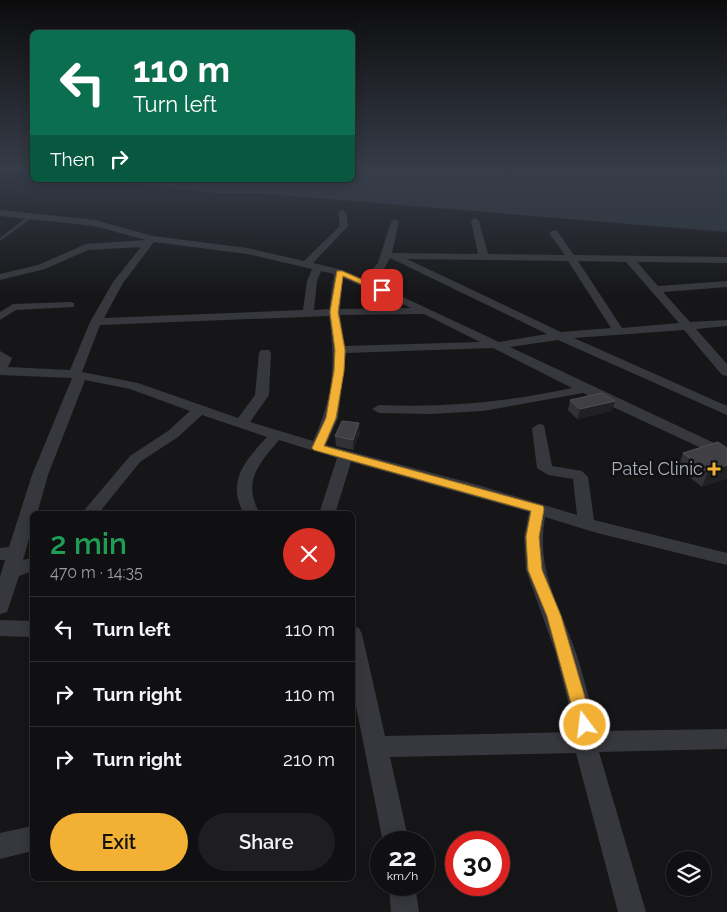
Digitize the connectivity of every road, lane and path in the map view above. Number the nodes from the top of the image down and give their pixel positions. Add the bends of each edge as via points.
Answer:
1 (0, 213) edge
2 (342, 213) dead end
3 (32, 216) junction
4 (475, 221) dead end
5 (395, 222) dead end
6 (94, 231) junction
7 (554, 233) dead end
8 (0, 240) edge
9 (150, 242) junction
10 (75, 250) junction
11 (390, 256) junction
12 (484, 257) junction
13 (573, 257) junction
14 (628, 258) junction
15 (704, 259) junction
16 (727, 260) edge
17 (313, 265) junction
18 (340, 272) junction
19 (0, 277) edge
20 (723, 278) edge
21 (366, 283) junction
22 (654, 289) junction
23 (70, 306) dead end
24 (426, 311) junction
25 (334, 312) junction
26 (308, 313) junction
27 (0, 317) edge
28 (96, 322) junction
29 (727, 322) edge
30 (685, 325) junction
31 (619, 331) junction
32 (559, 336) junction
33 (496, 345) junction
34 (340, 350) junction
35 (265, 354) dead end
36 (0, 355) edge
37 (0, 370) edge
38 (727, 372) edge
39 (77, 374) junction
40 (585, 389) junction
41 (200, 409) junction
42 (379, 409) dead end
43 (727, 410) edge
44 (241, 424) junction
45 (539, 428) dead end
46 (276, 435) junction
47 (318, 448) junction
48 (727, 455) edge
49 (345, 456) junction
50 (538, 509) junction
51 (92, 511) edge
52 (250, 511) edge
53 (328, 511) edge
54 (586, 523) junction
55 (8, 554) edge
56 (727, 558) edge
57 (30, 565) edge
58 (10, 572) junction
59 (0, 607) edge
60 (0, 628) edge
61 (30, 629) edge
62 (355, 647) edge
63 (727, 739) edge
64 (588, 743) junction
65 (378, 747) junction
66 (394, 831) edge
67 (30, 839) edge
68 (0, 846) edge
69 (403, 896) edge
70 (405, 912) edge
71 (632, 912) edge

1 - 3 street
2 - 17 street via 344,226
3 - 6 street
3 - 8 lane
4 - 12 street
5 - 11 street
6 - 9 street
6 - 10 street
7 - 13 street
9 - 10 street
9 - 17 street via 246,251
9 - 28 street via 118,282
10 - 19 street via 66,258 41,267
11 - 12 street
11 - 21 street via 374,278
11 - 32 street
12 - 13 street
13 - 14 street
13 - 31 street via 583,278
14 - 15 street
14 - 22 street
15 - 16 street
15 - 20 street
17 - 18 street
17 - 26 street
18 - 21 street
18 - 25 street
20 - 22 street
21 - 24 street
22 - 30 street
23 - 27 street via 13,307
24 - 25 street
24 - 33 street
25 - 26 street
25 - 34 street
26 - 28 street
28 - 39 street
29 - 30 street
30 - 31 street
30 - 38 street
31 - 32 street
32 - 33 street
32 - 43 street
33 - 34 street
33 - 40 street
34 - 47 street via 331,418
35 - 44 street via 262,395
36 - 37 street via 6,358
37 - 39 street
39 - 41 street via 133,386
39 - 55 street
40 - 42 street via 500,405 418,411
40 - 48 street
41 - 44 street
41 - 51 street via 172,434 135,458
44 - 46 street
45 - 54 street via 546,470 580,477
46 - 47 street
46 - 52 street via 245,476 244,494
47 - 49 street
49 - 50 street
49 - 53 street
50 - 54 street
50 - 64 street via 533,537 535,570 562,642
54 - 56 street
55 - 58 street
57 - 58 street
58 - 59 street
60 - 61 street
62 - 65 street
63 - 64 street
64 - 65 street
64 - 71 street
65 - 66 street
67 - 68 street
69 - 70 street

